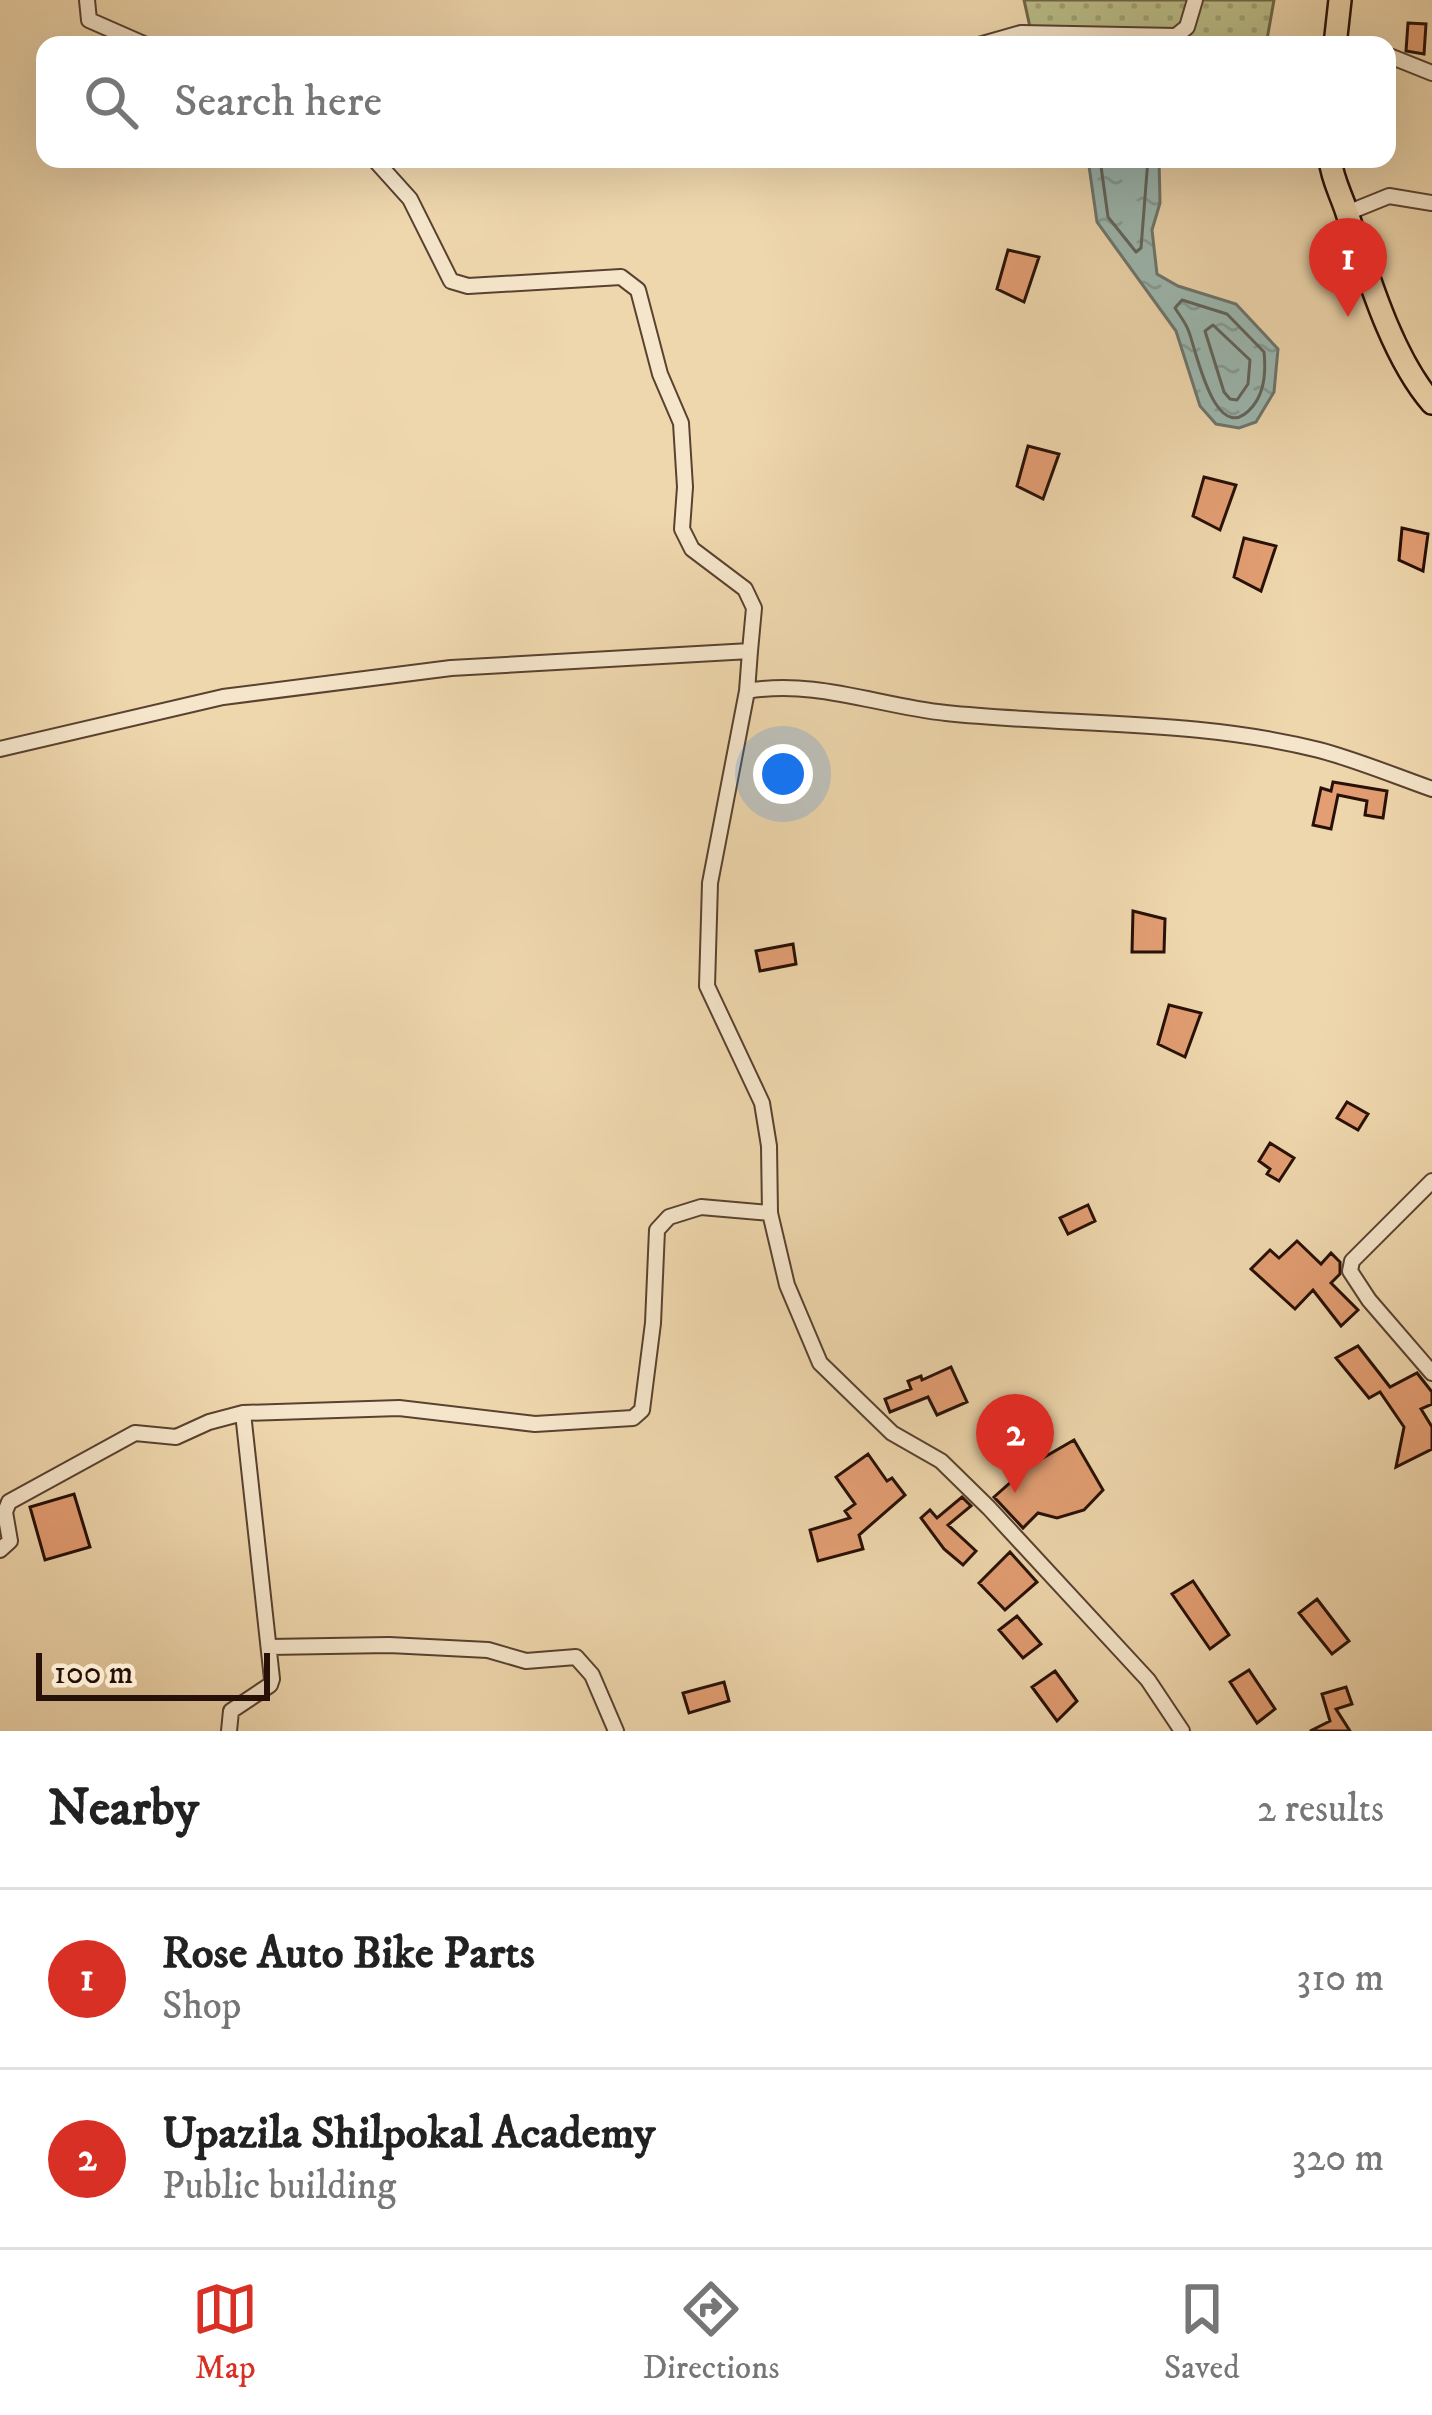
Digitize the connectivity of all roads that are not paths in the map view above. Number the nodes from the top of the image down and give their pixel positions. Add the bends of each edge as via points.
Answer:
1 (88, 0) edge
2 (1195, 0) edge
3 (1340, 0) edge
4 (125, 36) edge
5 (1010, 36) edge
6 (1176, 36) edge
7 (1176, 36) edge
8 (1338, 36) edge
9 (1396, 59) edge
10 (1432, 73) edge
11 (382, 168) edge
12 (1331, 168) edge
13 (1432, 203) edge
14 (1347, 213) junction
15 (1432, 403) edge
16 (750, 651) junction
17 (747, 691) junction
18 (0, 749) edge
19 (1432, 789) edge
20 (1432, 1181) edge
21 (770, 1213) junction
22 (1432, 1372) edge
23 (243, 1413) junction
24 (0, 1550) edge
25 (268, 1647) junction
26 (229, 1731) edge
27 (616, 1731) edge
28 (1182, 1731) edge

1 - 4 street via 89,20
2 - 6 street
3 - 8 main road
5 - 7 street
9 - 10 street
11 - 16 street via 410,199 451,281 622,277 638,290 681,423 682,529 692,550 745,589 754,608
12 - 14 main road
13 - 14 street via 1389,196
14 - 15 main road via 1398,347
16 - 17 street
16 - 18 street via 451,668 223,697
17 - 19 street via 849,692 942,712 1210,732 1319,750
17 - 21 street via 710,884 707,986 762,1102
20 - 22 street via 1350,1271
21 - 23 street via 701,1207 669,1216 657,1230 653,1322 642,1410 634,1418 535,1424 399,1408
21 - 28 street via 787,1285 820,1363 988,1508 1148,1680
23 - 24 street via 176,1437 135,1433 9,1502 10,1540
23 - 25 street
25 - 26 street via 271,1684 230,1711
25 - 27 street via 576,1657

